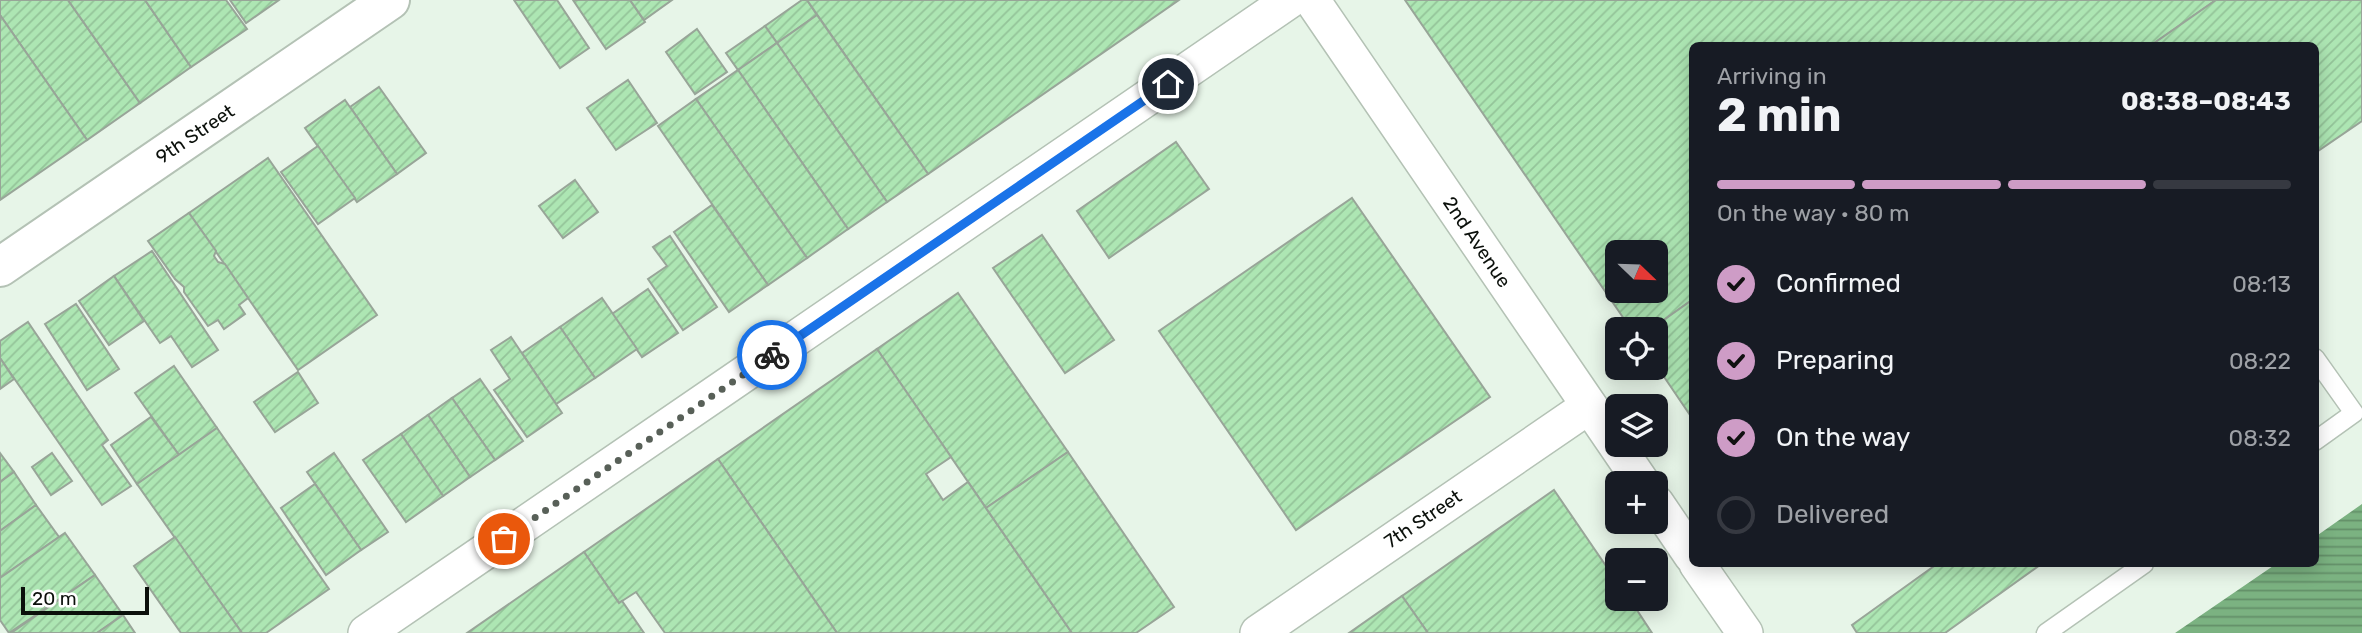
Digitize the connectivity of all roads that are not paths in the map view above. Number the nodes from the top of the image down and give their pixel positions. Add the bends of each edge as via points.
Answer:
1 (390, 0) edge
2 (1290, 0) edge
3 (1312, 0) edge
4 (0, 267) edge
5 (2319, 364) edge
6 (1589, 406) junction
7 (2319, 438) edge
8 (1634, 471) edge
9 (1668, 521) edge
10 (1689, 552) edge
11 (1699, 567) edge
12 (2140, 567) edge
13 (366, 633) edge
14 (1258, 633) edge
15 (1745, 633) edge
16 (2046, 633) edge

1 - 4 main road, 9th Street
2 - 13 street
3 - 6 street, 2nd Avenue
5 - 7 lane via 2354,414
6 - 8 street, 2nd Avenue
6 - 14 street, 7th Street
9 - 10 street
11 - 15 street
12 - 16 lane

